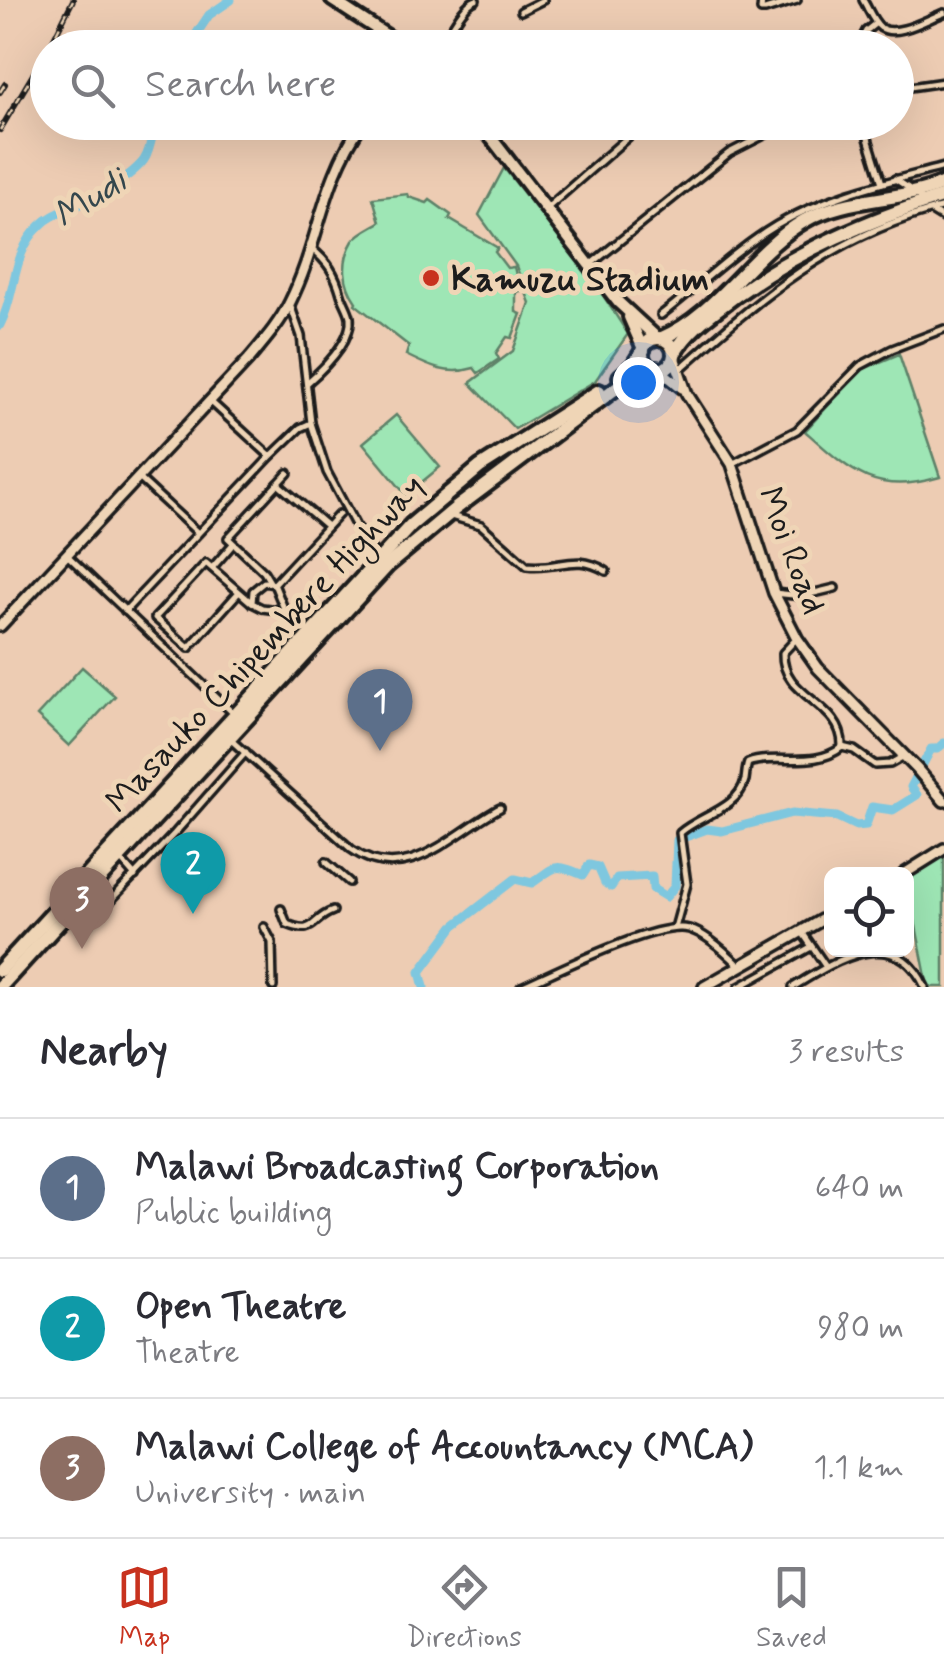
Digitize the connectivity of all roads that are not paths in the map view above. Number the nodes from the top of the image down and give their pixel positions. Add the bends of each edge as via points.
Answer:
1 (332, 0) edge
2 (476, 0) edge
3 (543, 0) edge
4 (762, 0) edge
5 (797, 0) edge
6 (863, 0) edge
7 (521, 11) dead end
8 (944, 13) edge
9 (877, 23) junction
10 (382, 30) edge
11 (452, 30) edge
12 (868, 30) edge
13 (944, 82) edge
14 (914, 86) edge
15 (352, 140) edge
16 (493, 140) edge
17 (625, 140) edge
18 (755, 140) edge
19 (869, 140) edge
20 (944, 167) edge
21 (896, 179) junction
22 (882, 183) junction
23 (944, 183) edge
24 (944, 196) edge
25 (923, 202) junction
26 (944, 207) edge
27 (546, 209) junction
28 (944, 219) edge
29 (310, 247) junction
30 (590, 265) junction
31 (290, 304) junction
32 (627, 312) junction
33 (661, 315) dead end
34 (944, 330) edge
35 (659, 338) junction
36 (643, 350) junction
37 (675, 361) junction
38 (658, 369) junction
39 (307, 383) junction
40 (687, 394) junction
41 (210, 400) junction
42 (312, 422) junction
43 (270, 457) junction
44 (732, 464) junction
45 (288, 473) dead end
46 (139, 478) junction
47 (278, 484) junction
48 (448, 492) junction
49 (452, 512) junction
50 (338, 514) dead end
51 (327, 526) junction
52 (198, 533) junction
53 (233, 544) junction
54 (66, 554) junction
55 (378, 558) junction
56 (212, 568) junction
57 (606, 571) dead end
58 (272, 583) junction
59 (835, 588) dead end
60 (238, 592) junction
61 (774, 593) junction
62 (252, 602) junction
63 (285, 610) junction
64 (124, 611) junction
65 (0, 626) edge
66 (310, 633) junction
67 (797, 638) junction
68 (234, 715) junction
69 (228, 738) junction
70 (842, 747) junction
71 (246, 752) junction
72 (904, 756) junction
73 (942, 796) edge
74 (500, 808) dead end
75 (944, 848) edge
76 (110, 862) junction
77 (326, 862) dead end
78 (914, 868) edge
79 (135, 876) junction
80 (350, 882) dead end
81 (281, 909) dead end
82 (332, 911) dead end
83 (824, 919) edge
84 (88, 924) dead end
85 (264, 927) dead end
86 (675, 928) junction
87 (802, 931) junction
88 (811, 947) junction
89 (740, 966) junction
90 (826, 967) junction
91 (0, 970) edge
92 (0, 987) edge
93 (273, 987) edge
94 (521, 987) edge
95 (704, 987) edge
96 (738, 987) edge
97 (793, 987) edge
98 (925, 987) edge

1 - 10 main road
2 - 11 street
3 - 7 street
4 - 5 street via 760,10
6 - 9 street
8 - 9 street via 901,29
9 - 12 street
13 - 14 street
15 - 29 main road via 330,180
16 - 27 main road
17 - 27 street
18 - 30 street via 729,153
19 - 22 street
20 - 21 street
21 - 22 street
21 - 25 street
22 - 33 street via 774,227
23 - 25 highway
24 - 25 highway
25 - 26 street
25 - 28 street
25 - 35 highway via 840,204 804,220 693,318
25 - 37 street via 822,255
25 - 37 highway via 840,234 754,282 696,326
27 - 30 main road
29 - 31 main road
29 - 39 street via 336,276 350,318 330,359
30 - 32 main road
31 - 39 street
31 - 41 main road
32 - 35 main road
32 - 36 main road
34 - 44 street via 860,366 796,430
35 - 36 highway
35 - 37 highway via 671,344
36 - 38 highway via 647,365
36 - 48 highway, Masauko Chipembere Highway via 621,377
37 - 38 highway
37 - 40 main road
38 - 40 main road
38 - 49 highway, Masauko Chipembere Highway via 624,382
39 - 42 street
40 - 44 main road, Moi Road
41 - 43 street
41 - 46 main road
42 - 43 street
42 - 55 street via 327,472
43 - 52 street
44 - 61 main road, Moi Road
45 - 47 street
46 - 52 street
46 - 54 main road
47 - 51 street
47 - 53 street via 228,536
48 - 49 highway
48 - 55 highway, Masauko Chipembere Highway
49 - 57 street via 481,525 527,566 576,559
49 - 69 highway, Masauko Chipembere Highway via 364,588
50 - 51 street
51 - 58 street
52 - 64 street
53 - 56 street
53 - 58 street
54 - 64 street
54 - 65 main road
55 - 66 highway, Masauko Chipembere Highway
56 - 60 street
56 - 60 street via 202,565 155,618 184,646
58 - 62 street via 259,584
58 - 63 street
59 - 61 street via 802,596
60 - 62 street
61 - 67 main road, Moi Road
62 - 63 street
63 - 66 street
64 - 68 street
66 - 68 highway, Masauko Chipembere Highway
67 - 70 street via 783,654 785,672 837,724
67 - 72 main road, Moi Road
68 - 76 highway, Masauko Chipembere Highway
69 - 71 street
69 - 76 highway, Masauko Chipembere Highway
70 - 72 street via 876,766
70 - 86 street via 810,758 750,761 732,801 680,832 687,884
71 - 74 street via 351,849 372,860 424,855
71 - 79 street
72 - 73 main road, Moi Road
75 - 78 main road
76 - 79 street
76 - 91 highway, Masauko Chipembere Highway
76 - 92 highway, Masauko Chipembere Highway
77 - 80 street
79 - 84 street
81 - 82 street via 287,924 306,930
83 - 87 main road
85 - 93 street via 272,942
86 - 89 street via 690,928
86 - 94 street
87 - 88 street
87 - 89 main road
88 - 90 street
88 - 96 street
89 - 95 main road
90 - 97 street
90 - 98 street via 848,956 888,952

